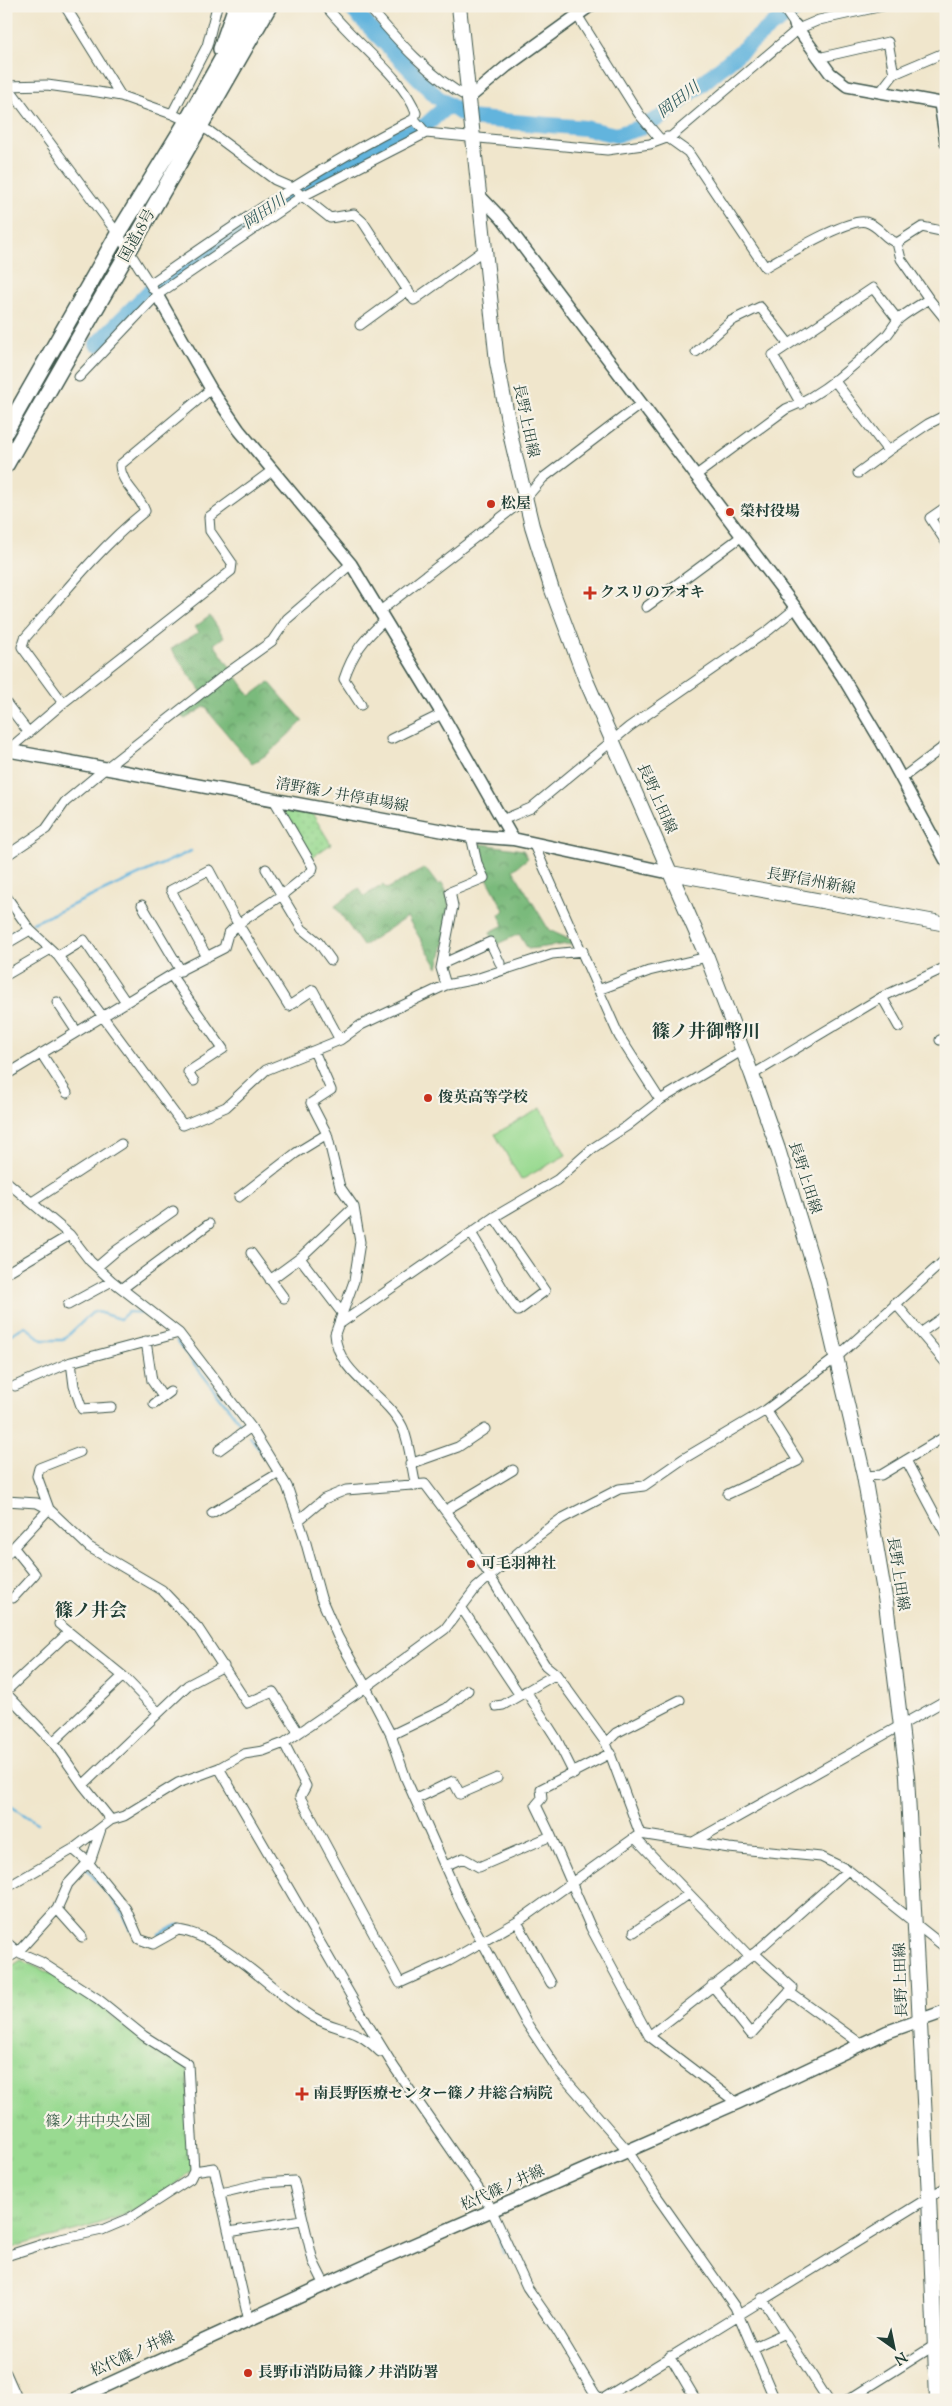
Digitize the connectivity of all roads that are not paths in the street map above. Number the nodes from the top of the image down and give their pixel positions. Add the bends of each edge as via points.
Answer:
1 (65, 6) edge
2 (217, 6) edge
3 (236, 6) edge
4 (252, 6) edge
5 (269, 6) edge
6 (281, 6) edge
7 (326, 6) edge
8 (368, 6) edge
9 (459, 6) edge
10 (590, 6) edge
11 (782, 6) edge
12 (883, 6) edge
13 (577, 15) junction
14 (797, 27) junction
15 (946, 52) edge
16 (818, 58) junction
17 (894, 74) junction
18 (226, 79) junction
19 (209, 83) junction
20 (7, 86) edge
21 (882, 91) junction
22 (121, 96) junction
23 (469, 98) junction
24 (943, 104) edge
25 (172, 114) junction
26 (415, 121) junction
27 (194, 124) junction
28 (425, 132) junction
29 (473, 137) junction
30 (664, 138) junction
31 (946, 142) edge
32 (296, 193) junction
33 (480, 196) junction
34 (946, 228) edge
35 (118, 234) junction
36 (897, 243) junction
37 (484, 250) junction
38 (130, 252) junction
39 (153, 289) junction
40 (408, 290) junction
41 (929, 299) junction
42 (898, 320) junction
43 (946, 320) edge
44 (360, 325) dead end
45 (789, 344) junction
46 (696, 352) dead end
47 (79, 377) dead end
48 (834, 380) junction
49 (210, 389) junction
50 (642, 403) junction
51 (801, 404) junction
52 (946, 415) edge
53 (6, 431) edge
54 (888, 451) junction
55 (6, 465) edge
56 (273, 470) junction
57 (858, 474) dead end
58 (695, 476) junction
59 (525, 499) junction
60 (946, 507) edge
61 (742, 536) junction
62 (946, 542) edge
63 (351, 564) junction
64 (646, 607) dead end
65 (796, 608) junction
66 (382, 616) junction
67 (6, 703) edge
68 (62, 703) junction
69 (361, 705) dead end
70 (442, 714) junction
71 (29, 733) junction
72 (391, 738) dead end
73 (613, 742) junction
74 (946, 745) edge
75 (7, 750) edge
76 (106, 768) junction
77 (902, 778) junction
78 (274, 800) junction
79 (502, 820) junction
80 (472, 836) junction
81 (513, 839) junction
82 (534, 845) junction
83 (6, 856) edge
84 (946, 861) edge
85 (266, 869) dead end
86 (671, 873) junction
87 (282, 895) junction
88 (6, 896) edge
89 (142, 905) dead end
90 (238, 924) junction
91 (946, 924) edge
92 (30, 930) junction
93 (6, 944) edge
94 (49, 950) junction
95 (583, 951) junction
96 (58, 956) junction
97 (208, 957) junction
98 (707, 957) junction
99 (331, 960) dead end
100 (500, 963) dead end
101 (442, 964) junction
102 (946, 967) edge
103 (181, 971) junction
104 (6, 975) edge
105 (171, 975) junction
106 (446, 984) junction
107 (598, 990) junction
108 (882, 997) junction
109 (57, 1002) dead end
110 (126, 1002) junction
111 (104, 1016) junction
112 (899, 1026) dead end
113 (77, 1032) junction
114 (340, 1040) junction
115 (743, 1050) junction
116 (314, 1051) junction
117 (41, 1053) junction
118 (6, 1075) edge
119 (752, 1075) junction
120 (194, 1081) dead end
121 (67, 1093) dead end
122 (660, 1100) junction
123 (327, 1134) junction
124 (120, 1144) dead end
125 (6, 1180) edge
126 (239, 1197) dead end
127 (32, 1202) junction
128 (354, 1207) junction
129 (173, 1211) dead end
130 (494, 1217) junction
131 (209, 1224) dead end
132 (471, 1233) junction
133 (70, 1235) junction
134 (251, 1253) dead end
135 (300, 1258) junction
136 (946, 1259) edge
137 (97, 1267) junction
138 (6, 1273) edge
139 (270, 1280) junction
140 (112, 1281) junction
141 (123, 1288) junction
142 (284, 1298) dead end
143 (895, 1303) junction
144 (68, 1305) dead end
145 (342, 1313) junction
146 (946, 1314) edge
147 (341, 1323) junction
148 (922, 1332) junction
149 (179, 1333) junction
150 (146, 1341) junction
151 (837, 1357) junction
152 (71, 1362) junction
153 (946, 1363) edge
154 (15, 1386) dead end
155 (154, 1404) dead end
156 (111, 1407) dead end
157 (766, 1410) junction
158 (252, 1427) junction
159 (485, 1429) dead end
160 (946, 1436) edge
161 (219, 1450) dead end
162 (80, 1452) dead end
163 (906, 1460) junction
164 (410, 1464) junction
165 (513, 1470) dead end
166 (279, 1473) junction
167 (864, 1476) junction
168 (416, 1486) junction
169 (728, 1494) dead end
170 (6, 1501) edge
171 (49, 1509) junction
172 (446, 1510) junction
173 (212, 1513) dead end
174 (299, 1520) junction
175 (946, 1535) edge
176 (14, 1548) junction
177 (6, 1555) edge
178 (490, 1575) junction
179 (13, 1598) dead end
180 (462, 1608) junction
181 (59, 1624) dead end
182 (69, 1632) junction
183 (224, 1666) junction
184 (556, 1674) junction
185 (123, 1676) junction
186 (366, 1687) junction
187 (468, 1690) dead end
188 (6, 1692) edge
189 (523, 1692) junction
190 (680, 1700) dead end
191 (946, 1700) edge
192 (496, 1706) dead end
193 (158, 1712) junction
194 (902, 1725) junction
195 (298, 1732) junction
196 (391, 1735) junction
197 (53, 1742) junction
198 (284, 1743) junction
199 (606, 1743) junction
200 (611, 1753) junction
201 (219, 1768) junction
202 (574, 1774) junction
203 (497, 1778) dead end
204 (83, 1785) junction
205 (416, 1799) junction
206 (111, 1820) junction
207 (101, 1829) junction
208 (552, 1836) junction
209 (638, 1836) junction
210 (695, 1841) junction
211 (73, 1848) junction
212 (87, 1862) junction
213 (445, 1866) junction
214 (848, 1870) junction
215 (570, 1882) junction
216 (6, 1888) edge
217 (689, 1894) junction
218 (57, 1909) junction
219 (517, 1922) junction
220 (916, 1923) junction
221 (634, 1932) dead end
222 (82, 1937) dead end
223 (6, 1942) edge
224 (481, 1942) junction
225 (946, 1948) edge
226 (18, 1952) junction
227 (752, 1955) junction
228 (6, 1958) edge
229 (551, 1983) dead end
230 (712, 1984) junction
231 (789, 1992) junction
232 (946, 2011) edge
233 (920, 2018) junction
234 (649, 2036) junction
235 (861, 2044) junction
236 (394, 2067) junction
237 (737, 2103) junction
238 (628, 2151) junction
239 (194, 2171) junction
240 (946, 2187) edge
241 (221, 2193) junction
242 (929, 2196) junction
243 (492, 2212) junction
244 (301, 2220) junction
245 (229, 2232) junction
246 (6, 2256) edge
247 (325, 2285) junction
248 (762, 2298) junction
249 (737, 2314) junction
250 (249, 2321) junction
251 (785, 2333) junction
252 (935, 2345) junction
253 (752, 2348) junction
254 (670, 2356) junction
255 (6, 2373) edge
256 (18, 2400) edge
257 (74, 2400) edge
258 (601, 2400) edge
259 (696, 2400) edge
260 (775, 2400) edge
261 (828, 2400) edge
262 (848, 2400) edge
263 (937, 2400) edge

1 - 22 street
2 - 25 street via 207,46
3 - 19 highway
4 - 19 highway, 国道18号
5 - 18 highway, 国道18号
6 - 18 highway
7 - 26 street via 404,89 416,112
8 - 23 street via 436,76
9 - 23 main road, 長野上田線
10 - 13 street
11 - 14 street
12 - 14 street
13 - 23 street
13 - 30 street via 639,114
14 - 16 street
14 - 30 street via 672,136
15 - 17 street
16 - 17 street via 888,42
16 - 21 street via 830,74 847,86
17 - 21 street
18 - 27 highway, 国道18号
19 - 27 highway, 国道18号
20 - 22 street via 65,86
20 - 35 street
21 - 24 street
22 - 25 street
23 - 29 main road, 長野上田線
24 - 31 street
25 - 27 street
26 - 28 street
26 - 32 street via 376,138
27 - 32 street
27 - 35 highway, 国道18号
27 - 38 highway, 国道18号
28 - 29 street
28 - 32 street
29 - 30 street via 607,150 650,144
29 - 33 main road, 長野上田線
30 - 36 street via 688,152 764,267 841,226 863,221 878,226 887,239
32 - 39 street
32 - 39 street
32 - 40 street via 330,218 354,214 363,222
33 - 37 main road, 長野上田線
33 - 50 street via 502,219
34 - 36 street via 941,231 922,227
35 - 38 street
35 - 53 highway, 国道18号
36 - 41 street via 901,259
37 - 40 street via 414,300
37 - 59 main road, 長野上田線 via 497,362
38 - 39 street
38 - 55 highway, 国道18号
39 - 47 street
39 - 49 street
40 - 44 street
41 - 42 street
41 - 43 street
42 - 45 street via 873,288
42 - 48 street via 872,349
45 - 46 street via 760,306 731,321
45 - 51 street via 773,355
48 - 51 street
48 - 54 street
49 - 56 street
49 - 68 street via 120,465 120,476 141,501 145,511 84,568 25,638 22,647
50 - 58 street
50 - 59 street via 543,478
51 - 58 street via 786,409
52 - 54 street
54 - 57 street
56 - 63 street
56 - 68 street via 210,517 210,531 232,563 231,571
58 - 61 street
59 - 66 street
59 - 73 main road, 長野上田線 via 554,596
60 - 62 street via 930,518
61 - 64 street
61 - 65 street
63 - 66 street
63 - 76 street via 288,619 272,642
65 - 73 street via 628,727
65 - 77 street via 842,676
66 - 69 street via 350,661 344,678
66 - 70 street
67 - 71 street
68 - 71 street
70 - 72 street
70 - 79 street
71 - 75 street
73 - 79 street via 531,808
73 - 86 main road, 長野上田線
74 - 77 street
75 - 76 main road, 清野篠ノ井停車場線
76 - 78 main road, 清野篠ノ井停車場線
76 - 83 street via 65,802 46,829
77 - 84 street
78 - 80 main road, 清野篠ノ井停車場線
78 - 87 street via 313,866 312,871
79 - 81 street
80 - 81 main road, 清野篠ノ井停車場線
80 - 101 street via 471,843 484,878 450,892 453,906
81 - 82 main road, 清野篠ノ井停車場線
82 - 86 main road, 清野篠ノ井停車場線
82 - 95 street
85 - 87 street
86 - 91 main road, 長野信州新線
86 - 98 main road, 長野上田線
87 - 90 street
87 - 99 street via 302,930 318,942
88 - 92 street
89 - 103 street
90 - 97 street via 228,934 224,948
90 - 97 street via 209,870 171,890
90 - 114 street via 290,1006 313,990
92 - 93 street
92 - 94 street
94 - 96 street
94 - 104 street
95 - 106 street via 552,954 476,979
95 - 107 street
96 - 110 street via 84,940
96 - 111 street
97 - 103 street
98 - 107 street via 650,971
98 - 115 main road, 長野上田線
100 - 101 street via 490,942
101 - 106 street via 440,968
102 - 108 street
103 - 105 street
105 - 110 street
105 - 120 street via 223,1049 188,1072
106 - 114 street via 361,1025
107 - 122 street via 619,1036
108 - 112 street
108 - 119 street
109 - 113 street
110 - 111 street
111 - 113 street
111 - 116 street via 183,1125 226,1107 266,1070
113 - 117 street
114 - 116 street
115 - 119 main road, 長野上田線
115 - 122 street
116 - 123 street via 331,1090 311,1103
117 - 118 street
117 - 121 street
119 - 151 main road, 長野上田線 via 801,1223
122 - 130 street via 593,1148 557,1180
123 - 126 street via 296,1153
123 - 128 street via 340,1187
124 - 127 street
125 - 127 street
127 - 133 street
128 - 135 street
128 - 145 street via 360,1248 354,1281
129 - 137 street
130 - 132 street
130 - 132 street via 545,1291 518,1311 503,1292 491,1264
131 - 141 street
132 - 147 street
133 - 137 street
133 - 138 street
134 - 139 street
135 - 139 street
135 - 145 street
136 - 143 street
137 - 140 street
139 - 142 street
140 - 141 street
140 - 144 street
141 - 149 street
143 - 148 street
143 - 151 street
145 - 147 street
146 - 148 street
147 - 164 street via 335,1334 346,1364 402,1426
148 - 153 street
149 - 150 street
149 - 158 street
150 - 152 street
150 - 155 street via 152,1380 167,1395
151 - 157 street
151 - 167 main road, 長野上田線
152 - 154 street
152 - 156 street via 74,1386 82,1409
157 - 169 street via 798,1461
157 - 178 street via 683,1458 644,1486 619,1489 561,1519
158 - 161 street
158 - 166 street
159 - 164 street via 458,1447
160 - 163 street
162 - 171 street via 39,1468 37,1476
163 - 167 street via 882,1475
163 - 175 street
164 - 168 street
165 - 172 street
166 - 173 street
166 - 174 street
167 - 194 main road, 長野上田線 via 886,1603
168 - 172 street via 425,1484
168 - 174 street via 346,1490 324,1500
170 - 171 street via 37,1503
171 - 176 street
171 - 183 street via 89,1546 162,1590 198,1628
172 - 178 street
174 - 186 street via 320,1598
176 - 177 street
176 - 179 street via 35,1574
178 - 180 street
178 - 184 street via 545,1665
180 - 186 street via 445,1629
180 - 189 street
181 - 182 street
182 - 185 street
182 - 188 street
183 - 193 street via 188,1685
183 - 195 street via 247,1703 273,1692
184 - 189 street
184 - 199 street
185 - 193 street
185 - 197 street
186 - 195 street
186 - 196 street
187 - 196 street via 447,1708
188 - 197 street
189 - 192 street
189 - 202 street via 556,1738
190 - 199 street via 616,1733
191 - 194 street
193 - 204 street
194 - 210 street
194 - 220 main road, 長野上田線
195 - 198 street
196 - 205 street
197 - 204 street
198 - 201 street via 244,1754
198 - 224 street via 306,1786 300,1797 400,1983 449,1961
199 - 200 street
200 - 202 street
200 - 209 street
201 - 206 street via 178,1783 124,1816
201 - 236 street
202 - 208 street via 541,1789 542,1798 536,1806
203 - 205 street via 460,1794 453,1781
204 - 206 street
205 - 213 street
206 - 207 street
207 - 211 street
207 - 212 street via 91,1859
208 - 213 street via 479,1867 464,1858
208 - 215 street
209 - 210 street
209 - 215 street
209 - 217 street
210 - 214 street via 730,1848 821,1857
211 - 212 street
211 - 216 street
212 - 218 street via 68,1884
212 - 236 street via 126,1910 139,1940 153,1944 178,1930 210,1941 314,2018 366,2038
213 - 224 street
214 - 220 street
214 - 227 street
215 - 219 street
215 - 234 street via 590,1928
217 - 221 street
217 - 227 street
218 - 222 street
218 - 226 street
219 - 224 street
219 - 229 street
220 - 225 street
220 - 233 main road, 長野上田線
223 - 226 street
224 - 238 street via 526,2022 560,2073
226 - 228 street
226 - 239 street via 41,1962 98,1999 130,2026 188,2064
227 - 230 street
227 - 231 street via 793,1988
230 - 231 street via 751,2034
230 - 234 street
231 - 235 street
232 - 233 main road, 松代篠ノ井線
233 - 235 main road, 松代篠ノ井線
233 - 242 main road, 長野上田線
234 - 237 street
235 - 237 main road, 松代篠ノ井線
236 - 243 street
237 - 238 main road, 松代篠ノ井線
238 - 243 main road, 松代篠ノ井線
238 - 249 street
239 - 241 street via 214,2168
239 - 246 street via 190,2179 128,2219 102,2230
240 - 242 street
241 - 244 street via 263,2183 294,2181
241 - 245 street
242 - 248 street
242 - 252 main road, 長野上田線
243 - 247 main road, 松代篠ノ井線
243 - 258 street via 527,2287
244 - 245 street
244 - 247 street via 313,2261
245 - 250 street
247 - 250 main road, 松代篠ノ井線
248 - 249 street
248 - 251 street
249 - 253 street
249 - 254 street
250 - 257 main road, 松代篠ノ井線
251 - 253 street
251 - 261 street
252 - 262 street
252 - 263 main road, 長野上田線
253 - 260 street
254 - 258 street
254 - 259 street
255 - 256 street

